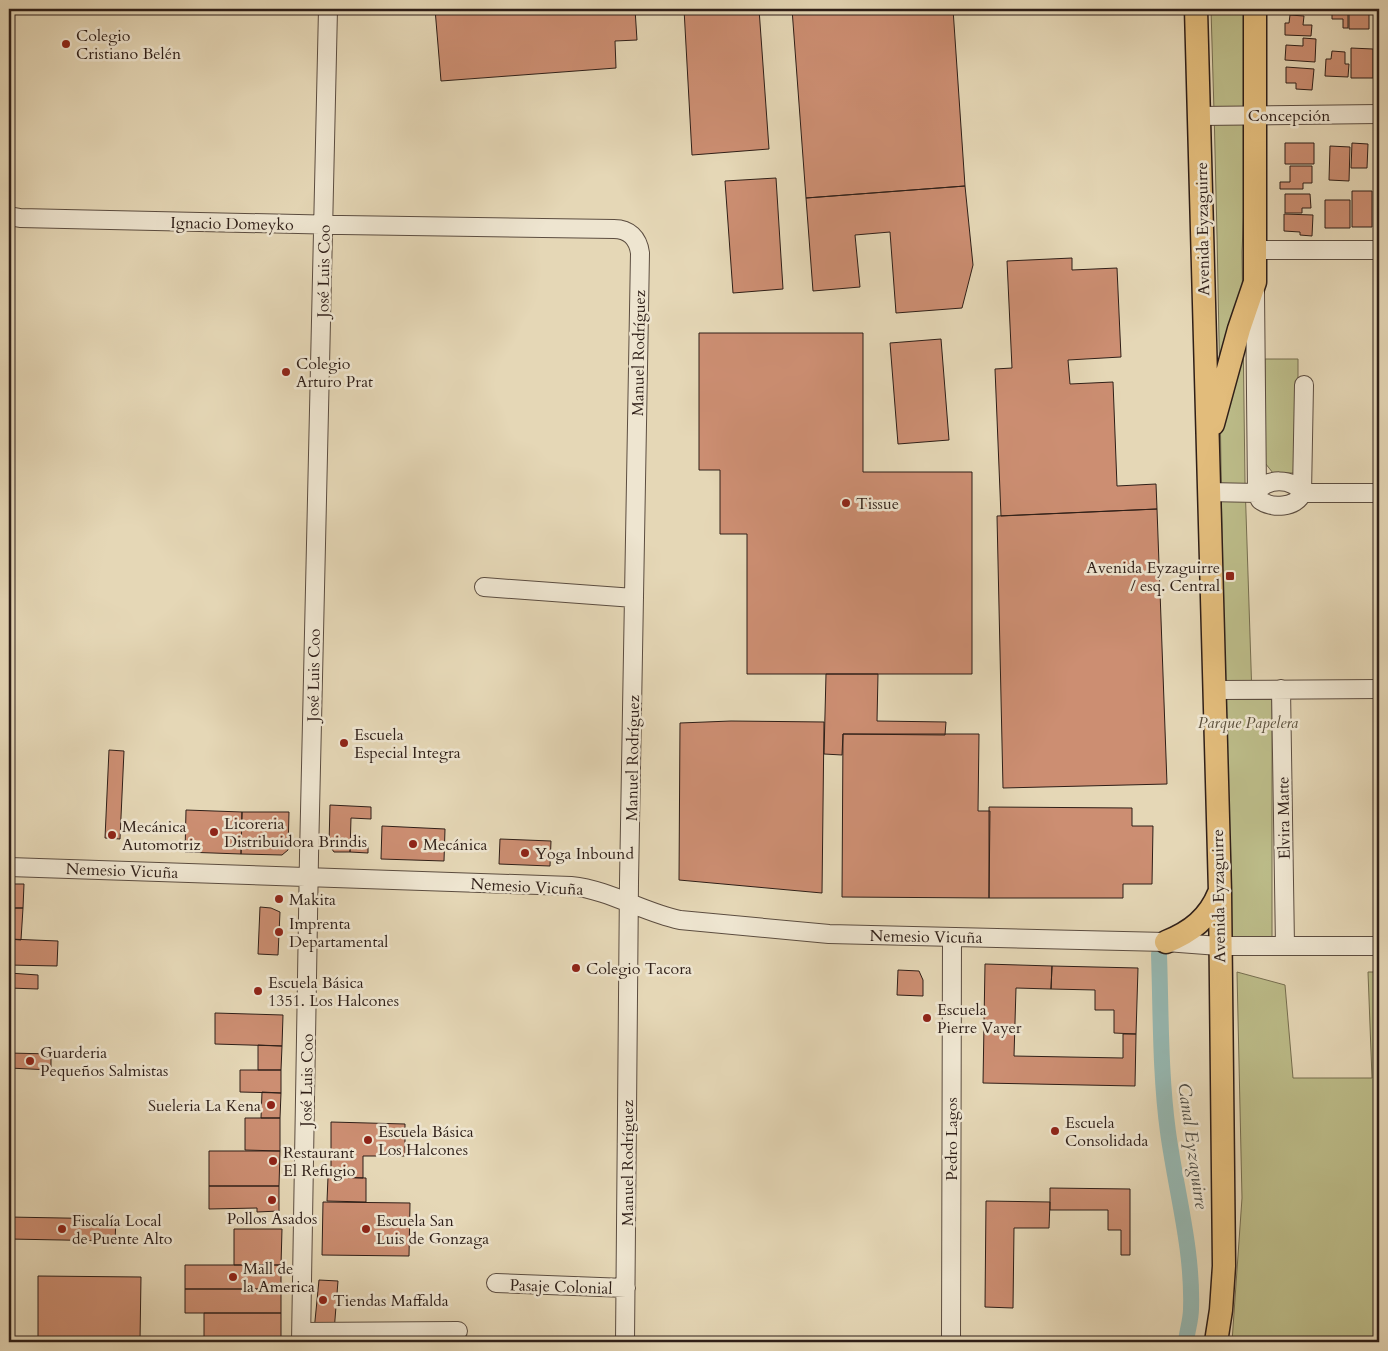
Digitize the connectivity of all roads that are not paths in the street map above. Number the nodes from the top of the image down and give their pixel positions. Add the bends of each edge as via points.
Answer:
1 (328, 9) edge
2 (1196, 9) edge
3 (1255, 9) edge
4 (1379, 114) edge
5 (1256, 115) junction
6 (1199, 116) junction
7 (9, 216) edge
8 (324, 225) junction
9 (633, 235) joint
10 (1256, 250) junction
11 (1379, 250) edge
12 (1255, 282) junction
13 (1304, 385) dead end
14 (1207, 449) junction
15 (1208, 492) junction
16 (1257, 492) junction
17 (1302, 493) junction
18 (1379, 493) edge
19 (484, 586) dead end
20 (634, 598) junction
21 (1379, 689) edge
22 (1214, 690) junction
23 (1282, 690) junction
24 (9, 867) edge
25 (309, 877) junction
26 (1220, 892) junction
27 (629, 902) junction
28 (952, 937) junction
29 (1166, 942) junction
30 (1219, 946) junction
31 (1285, 946) junction
32 (1379, 946) edge
33 (496, 1283) dead end
34 (626, 1288) junction
35 (458, 1331) dead end
36 (301, 1337) edge
37 (625, 1342) edge
38 (951, 1342) edge
39 (1216, 1342) edge

1 - 8 street, José Luis Coo
2 - 6 main road, Avenida Eyzaguirre
3 - 5 main road, Avenida Eyzaguirre
4 - 5 street, Concepción
5 - 6 street, Concepción
5 - 10 main road, Avenida Eyzaguirre
6 - 14 main road, Avenida Eyzaguirre
7 - 8 street, Ignacio Domeyko
8 - 9 street, Ignacio Domeyko via 621,229
8 - 25 street, José Luis Coo
9 - 20 street, Manuel Rodríguez via 640,253
10 - 11 street
10 - 12 main road, Avenida Eyzaguirre
12 - 14 main road, Avenida Eyzaguirre
12 - 16 street, Avenida Eyzaguirre
13 - 17 street
14 - 15 main road, Avenida Eyzaguirre
15 - 16 street
15 - 22 main road, Avenida Eyzaguirre
16 - 17 street via 1260,500 1271,504 1295,503
17 - 18 street
19 - 20 street
20 - 27 street, Manuel Rodríguez
21 - 23 street
22 - 23 street
22 - 26 main road, Avenida Eyzaguirre
23 - 31 street, Elvira Matte
24 - 25 street, Nemesio Vicuña
25 - 27 street, Nemesio Vicuña via 571,886
25 - 36 street, José Luis Coo
26 - 29 main road via 1203,920
26 - 30 main road, Avenida Eyzaguirre
27 - 28 street, Nemesio Vicuña via 680,920 829,934
27 - 34 street, Manuel Rodríguez
28 - 29 street, Nemesio Vicuña
28 - 38 street, Pedro Lagos
29 - 30 street, Nemesio Vicuña
30 - 31 street, Nemesio Vicuña
30 - 39 main road, Avenida Eyzaguirre via 1224,1256
31 - 32 street, Nemesio Vicuña
33 - 34 street, Pasaje Colonial
34 - 37 street, Manuel Rodríguez
35 - 36 street

